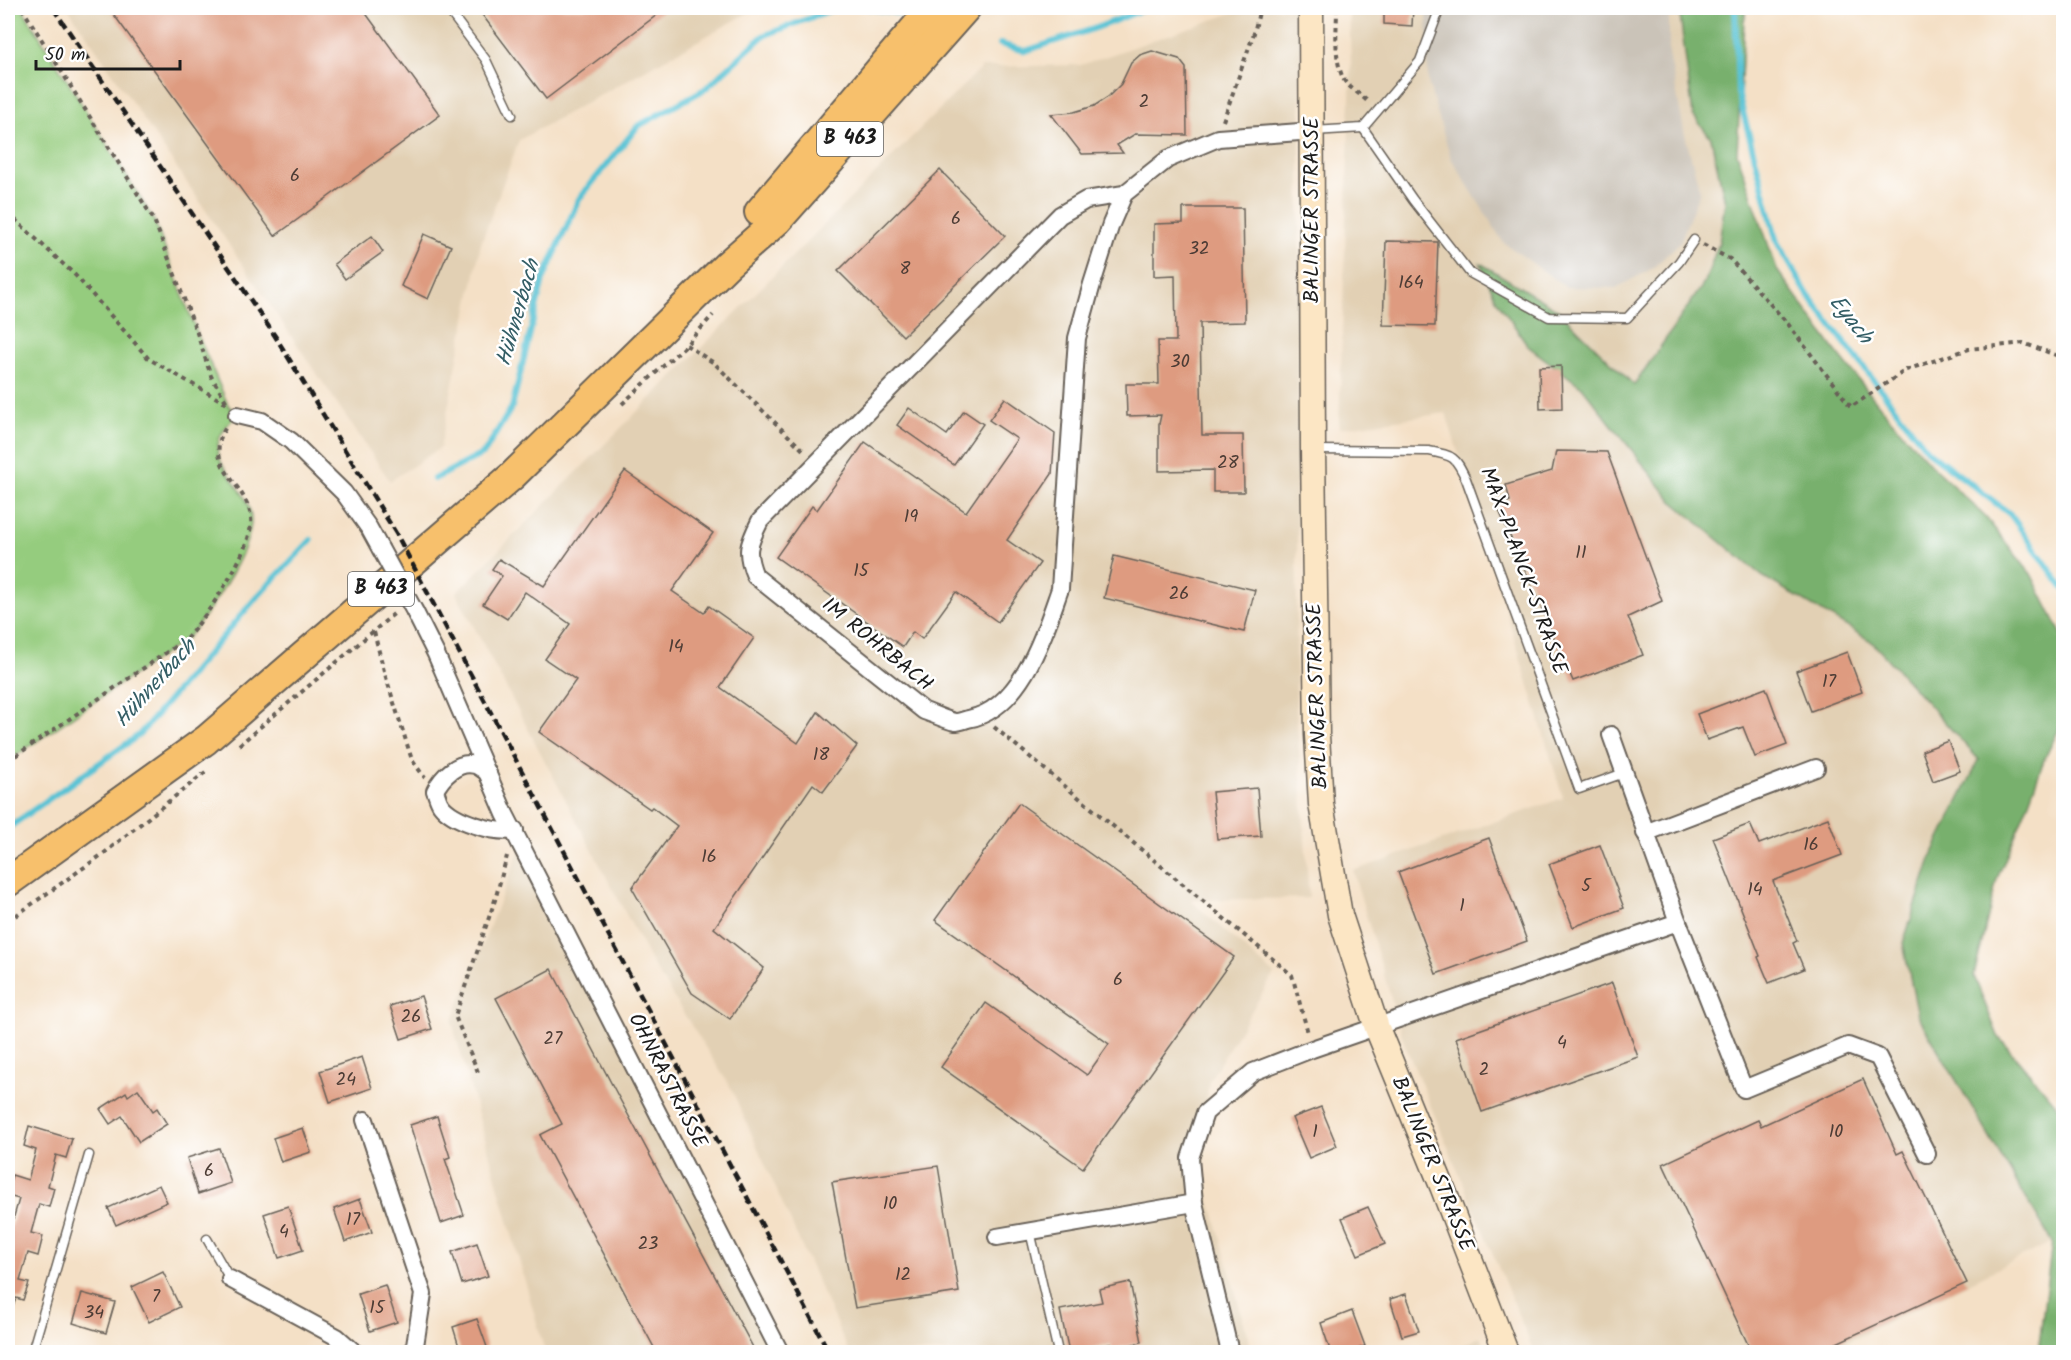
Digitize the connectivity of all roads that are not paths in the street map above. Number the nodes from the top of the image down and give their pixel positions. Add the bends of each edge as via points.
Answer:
1 (447, 8) edge
2 (932, 8) edge
3 (966, 8) edge
4 (1311, 8) edge
5 (1440, 8) edge
6 (512, 115) dead end
7 (1363, 128) junction
8 (1313, 131) junction
9 (1124, 194) junction
10 (1694, 240) road end
11 (727, 265) junction
12 (237, 415) road end
13 (1313, 450) junction
14 (1611, 735) dead end
15 (1816, 768) dead end
16 (1624, 772) junction
17 (488, 773) junction
18 (515, 830) junction
19 (1646, 833) junction
20 (8, 882) edge
21 (1678, 922) junction
22 (1377, 1028) junction
23 (366, 1120) dead end
24 (1927, 1154) dead end
25 (89, 1155) dead end
26 (1194, 1203) junction
27 (1030, 1231) junction
28 (997, 1236) dead end
29 (207, 1239) dead end
30 (230, 1279) joint
31 (32, 1353) edge
32 (354, 1353) edge
33 (414, 1353) edge
34 (780, 1353) edge
35 (1058, 1353) edge
36 (1230, 1353) edge
37 (1506, 1353) edge

1 - 6 lane via 486,60
2 - 11 highway, B 463 via 742,232
3 - 11 highway, B 463 via 778,220
4 - 8 main road, BALINGER STRASSE
5 - 7 lane via 1420,61
7 - 8 lane
7 - 10 lane via 1470,273 1550,317 1627,318
8 - 9 street, IM ROHRBACH via 1218,138 1168,159
8 - 13 main road, BALINGER STRASSE
9 - 9 street, IM ROHRBACH via 1107,234 1077,338 1060,589 1030,665 1005,699 981,717 955,722 924,711 755,576 748,560 750,540 760,521 1060,215 1086,200
11 - 20 highway, B 463 via 512,476 206,740
12 - 17 street, OHNRASTRASSE, bridge via 262,421 291,441 344,493 369,528 436,654
13 - 16 lane, MAX-PLANCK-STRASSE via 1429,451 1458,461 1579,789
13 - 22 main road, BALINGER STRASSE via 1321,804 1340,915
14 - 16 street
15 - 19 street
16 - 19 street
17 - 18 street, OHNRASTRASSE
17 - 18 street via 475,765 454,770 435,791 441,805 459,818 490,830
18 - 34 street, OHNRASTRASSE
19 - 21 street
21 - 22 street
21 - 24 street via 1744,1089 1848,1046 1878,1057
22 - 26 street via 1253,1072 1205,1113 1190,1158
22 - 37 main road, BALINGER STRASSE
23 - 33 street via 423,1294
25 - 31 lane
26 - 27 street
26 - 36 street
27 - 28 street
27 - 35 lane
29 - 30 lane
30 - 32 street via 337,1337

